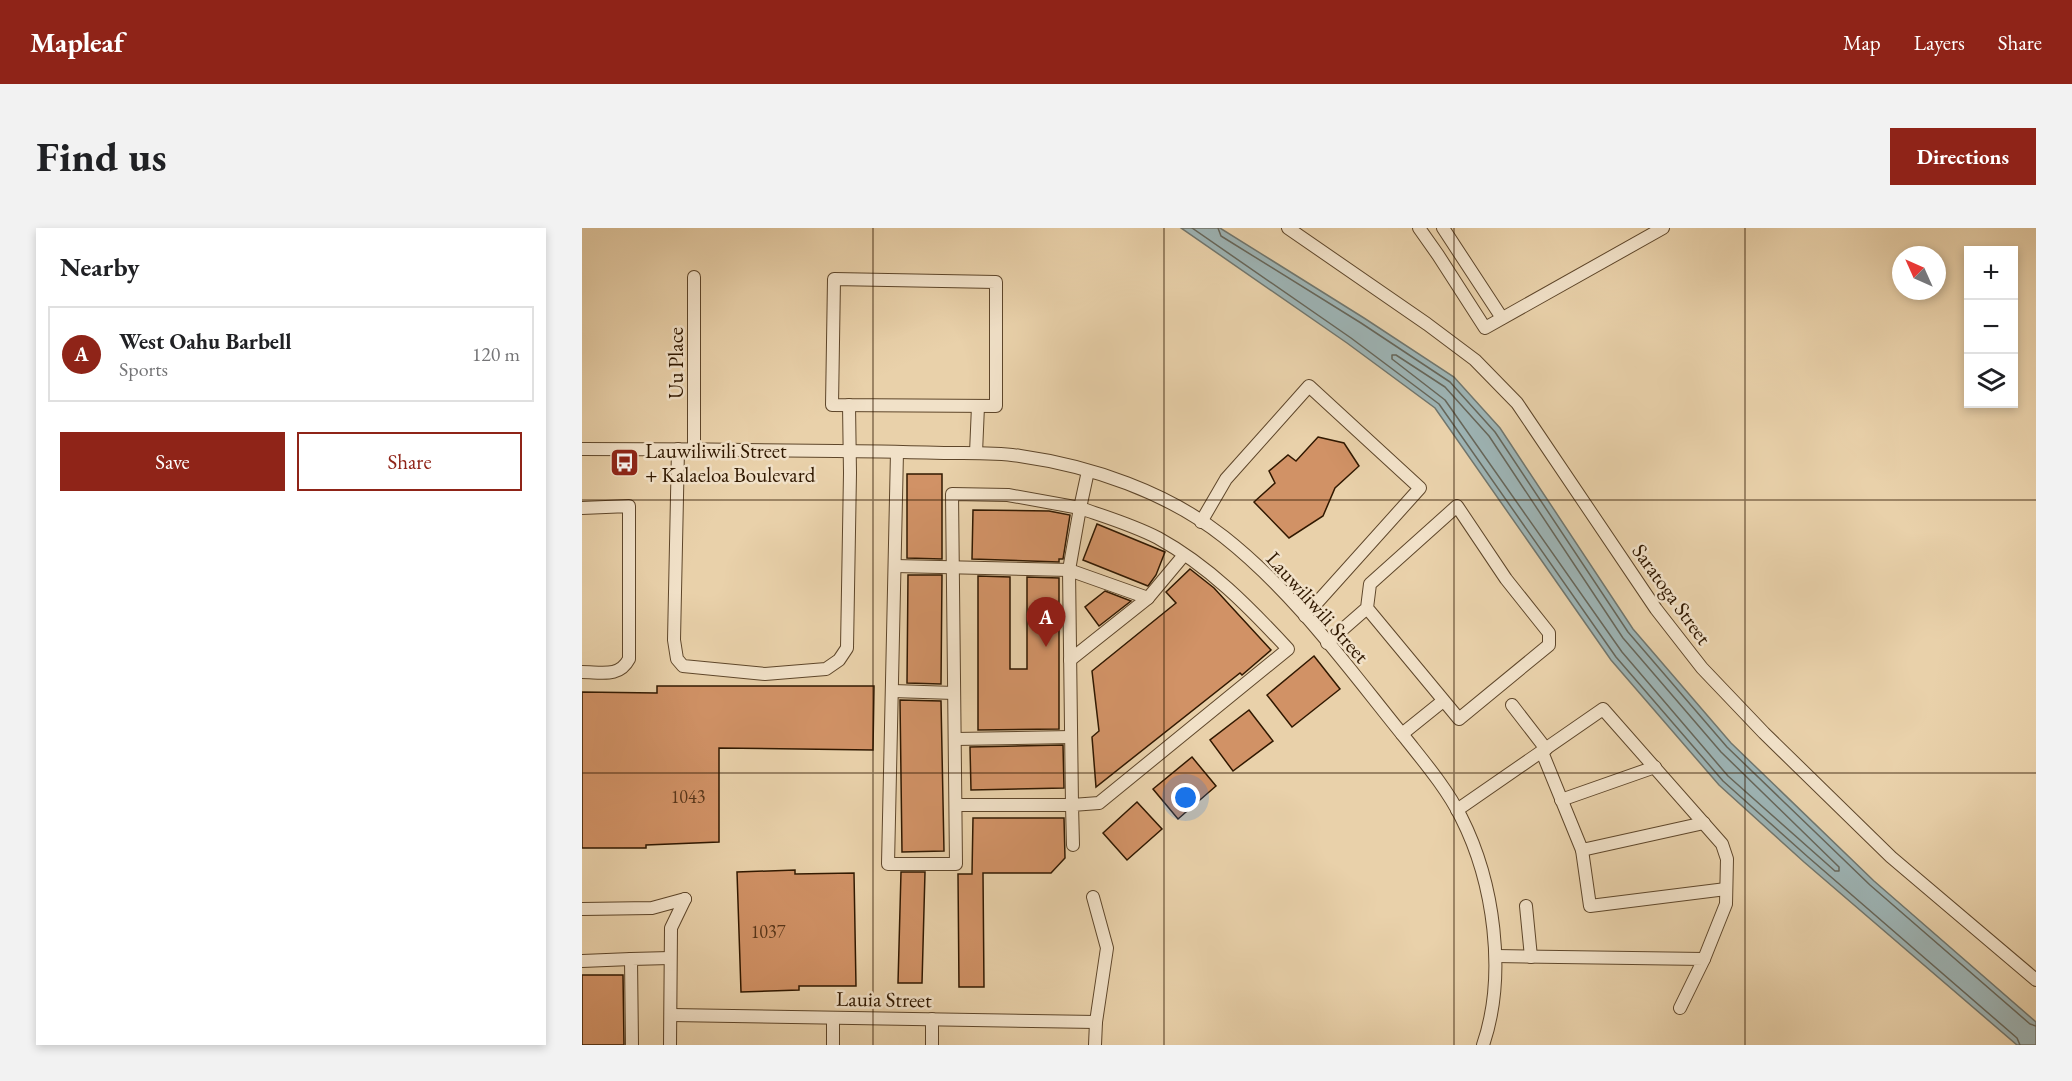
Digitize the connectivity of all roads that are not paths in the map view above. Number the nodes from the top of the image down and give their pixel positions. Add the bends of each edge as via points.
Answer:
1 (1288, 228) edge
2 (1419, 228) edge
3 (1443, 228) edge
4 (1663, 228) edge
5 (694, 277) dead end
6 (1502, 318) junction
7 (849, 405) junction
8 (978, 406) junction
9 (582, 449) edge
10 (678, 449) junction
11 (694, 449) junction
12 (849, 451) junction
13 (897, 452) junction
14 (976, 453) junction
15 (1088, 471) junction
16 (582, 508) edge
17 (1080, 508) junction
18 (1201, 522) junction
19 (1184, 555) junction
20 (895, 566) junction
21 (952, 567) junction
22 (1069, 570) junction
23 (1148, 598) junction
24 (1367, 608) junction
25 (1305, 616) junction
26 (1327, 643) junction
27 (1070, 660) junction
28 (582, 672) edge
29 (893, 691) junction
30 (954, 693) junction
31 (1443, 701) junction
32 (1512, 705) dead end
33 (1401, 734) junction
34 (1071, 737) junction
35 (955, 739) junction
36 (1544, 750) junction
37 (1654, 766) junction
38 (1561, 800) junction
39 (1072, 805) junction
40 (956, 806) junction
41 (1457, 810) junction
42 (1704, 823) junction
43 (1073, 845) dead end
44 (1582, 850) junction
45 (1726, 889) junction
46 (1094, 897) dead end
47 (1526, 906) dead end
48 (582, 909) edge
49 (1496, 956) junction
50 (1532, 957) junction
51 (670, 958) junction
52 (1704, 959) junction
53 (631, 960) junction
54 (582, 961) edge
55 (2036, 980) edge
56 (1680, 1008) dead end
57 (671, 1015) junction
58 (833, 1018) junction
59 (932, 1020) junction
60 (1096, 1022) junction
61 (632, 1045) edge
62 (670, 1045) edge
63 (833, 1045) edge
64 (932, 1045) edge
65 (1095, 1045) edge
66 (1483, 1045) edge

1 - 55 street, Saratoga Street via 1482,367 1517,403 1656,609 1702,668 1892,857
2 - 6 street via 1485,328
3 - 6 street
4 - 6 street
5 - 11 street, Uu Place
7 - 8 street
7 - 8 street via 832,405 834,279 996,282 996,406
7 - 12 street
8 - 14 street
9 - 10 street, Lauwiliwili Street
10 - 11 street, Lauwiliwili Street
10 - 12 street via 674,640 677,659 683,666 765,674 826,669 847,648
11 - 12 street, Lauwiliwili Street
12 - 13 street, Lauwiliwili Street
13 - 14 street, Lauwiliwili Street
13 - 20 street
14 - 15 street, Lauwiliwili Street via 1018,455
15 - 17 street
15 - 18 street, Lauwiliwili Street via 1160,498
16 - 28 street via 629,507 629,659 616,672
17 - 19 street via 1126,523
17 - 21 street via 1008,495 952,494
17 - 22 street
18 - 25 street, Lauwiliwili Street via 1250,560
18 - 25 street via 1226,479 1310,386 1420,488
19 - 23 street
19 - 39 street via 1245,603 1288,649 1099,803
20 - 21 street
20 - 29 street
21 - 22 street
21 - 30 street
22 - 23 street
22 - 27 street
23 - 27 street
24 - 26 street
24 - 31 street
24 - 31 street via 1370,584 1458,506 1506,579 1549,633 1549,645 1460,719
25 - 26 street, Lauwiliwili Street
26 - 33 street, Lauwiliwili Street
27 - 34 street
29 - 30 street
29 - 40 street via 888,864 956,864
30 - 35 street
31 - 33 street
32 - 36 street
33 - 41 street, Lauwiliwili Street
34 - 35 street
34 - 39 street
35 - 40 street
36 - 37 street via 1603,709
36 - 38 street
36 - 41 street
37 - 38 street
37 - 42 street
38 - 44 street
39 - 40 street
39 - 43 street
41 - 49 street, Lauwiliwili Street via 1485,884
42 - 44 street
42 - 45 street via 1722,844 1727,859
44 - 45 street via 1590,906
45 - 52 street via 1726,904
46 - 60 street via 1107,948
47 - 50 street
48 - 51 street via 652,908 685,899 671,928
49 - 50 street
49 - 66 street, Lauwiliwili Street
50 - 52 street
51 - 53 street
51 - 57 street
52 - 56 street
53 - 54 street
53 - 61 street
57 - 58 street, Lauia Street
57 - 62 street
58 - 59 street, Lauia Street
58 - 63 street
59 - 60 street, Lauia Street
59 - 64 street
60 - 65 street

